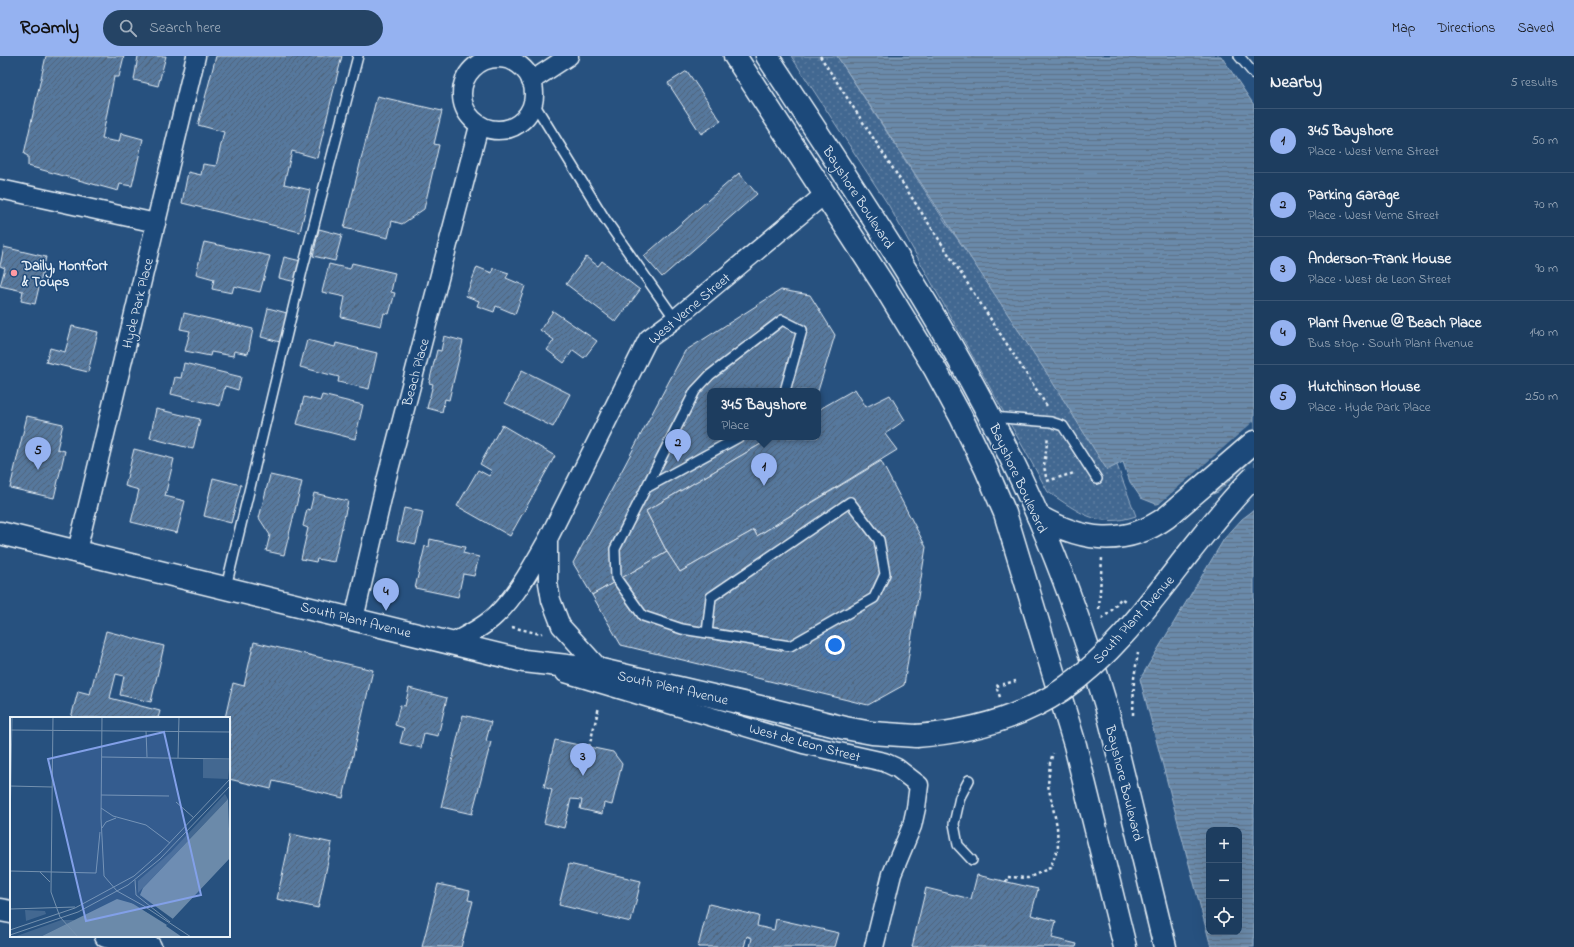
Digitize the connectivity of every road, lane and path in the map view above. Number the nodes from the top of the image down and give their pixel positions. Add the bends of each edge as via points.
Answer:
1 (196, 56) edge
2 (358, 56) edge
3 (569, 56) edge
4 (735, 56) edge
5 (767, 56) edge
6 (820, 56) edge
7 (1239, 56) edge
8 (497, 57) edge
9 (1254, 74) edge
10 (531, 81) junction
11 (532, 104) junction
12 (480, 126) junction
13 (0, 189) edge
14 (825, 194) junction
15 (156, 223) junction
16 (675, 319) junction
17 (786, 388) edge
18 (990, 417) junction
19 (1051, 422) junction
20 (734, 440) edge
21 (1254, 442) edge
22 (1090, 468) junction
23 (1254, 477) edge
24 (1097, 479) dead end
25 (1046, 481) junction
26 (1048, 486) dead end
27 (646, 488) junction
28 (1038, 516) junction
29 (0, 533) edge
30 (548, 539) junction
31 (77, 551) junction
32 (1102, 555) dead end
33 (226, 587) junction
34 (1113, 609) dead end
35 (354, 619) junction
36 (1101, 620) junction
37 (505, 625) dead end
38 (1106, 625) dead end
39 (546, 632) dead end
40 (706, 632) junction
41 (452, 642) junction
42 (1132, 654) dead end
43 (1137, 659) dead end
44 (524, 661) junction
45 (601, 670) junction
46 (1016, 681) dead end
47 (1006, 697) dead end
48 (599, 707) dead end
49 (589, 747) dead end
50 (1054, 750) dead end
51 (969, 780) dead end
52 (972, 860) dead end
53 (1006, 882) dead end
54 (0, 910) edge
55 (10, 912) edge
56 (110, 937) edge
57 (150, 947) edge
58 (874, 947) edge
59 (1125, 947) edge
60 (1165, 947) edge

1 - 15 street, Hyde Park Place
2 - 33 lane via 302,271
3 - 10 street
4 - 14 main road, Bayshore Boulevard
5 - 18 main road, Bayshore Boulevard via 921,294
6 - 19 path via 1049,408
7 - 9 lane
8 - 10 street via 517,64
8 - 12 street via 477,65 464,83 464,107 470,118
10 - 11 street
11 - 12 street via 522,120 513,127 490,130
11 - 16 lane via 605,219
12 - 35 street, Beach Place via 386,481
13 - 15 street
14 - 16 street, West Verne Street
14 - 59 main road, Bayshore Boulevard via 935,369 961,417 1005,513 1075,745
15 - 31 street, Hyde Park Place
16 - 30 street, West Verne Street via 648,339
17 - 27 lane via 802,330 782,320 710,375 695,391
18 - 19 lane
18 - 28 main road, Bayshore Boulevard
19 - 22 lane via 1063,426
19 - 25 path via 1044,466
20 - 27 lane
21 - 28 main road via 1183,505 1146,530 1119,538 1092,536 1065,530
22 - 24 lane
22 - 25 path
23 - 45 main road, South Plant Avenue, bridge via 1104,655 1074,681 1045,700 995,722 954,732 916,736 872,734
25 - 26 path
27 - 40 lane via 615,548 616,578 644,616 682,628
28 - 60 main road, Bayshore Boulevard via 1084,635 1105,703
29 - 31 main road, South Plant Avenue
30 - 41 street, West Verne Street via 517,590 496,615 471,634
30 - 45 street, West Verne Street via 548,584 561,626
31 - 33 main road, South Plant Avenue
32 - 36 path via 1099,613
33 - 35 main road, South Plant Avenue
34 - 36 path
35 - 41 main road, South Plant Avenue
36 - 38 path
37 - 39 path via 540,634
40 - 40 lane via 790,646 874,598 885,574 879,540 850,502 711,597
41 - 44 main road, South Plant Avenue
42 - 43 path
44 - 45 main road, South Plant Avenue
44 - 58 street, West de Leon Street via 803,744 884,762 897,768 919,785 910,832 892,874
46 - 47 path via 996,686 1000,698
48 - 49 path
50 - 53 path via 1048,785 1057,826 1058,848 1050,868 1028,878 1007,876
51 - 52 lane via 960,797 954,824 958,846
54 - 55 main road
56 - 57 main road

